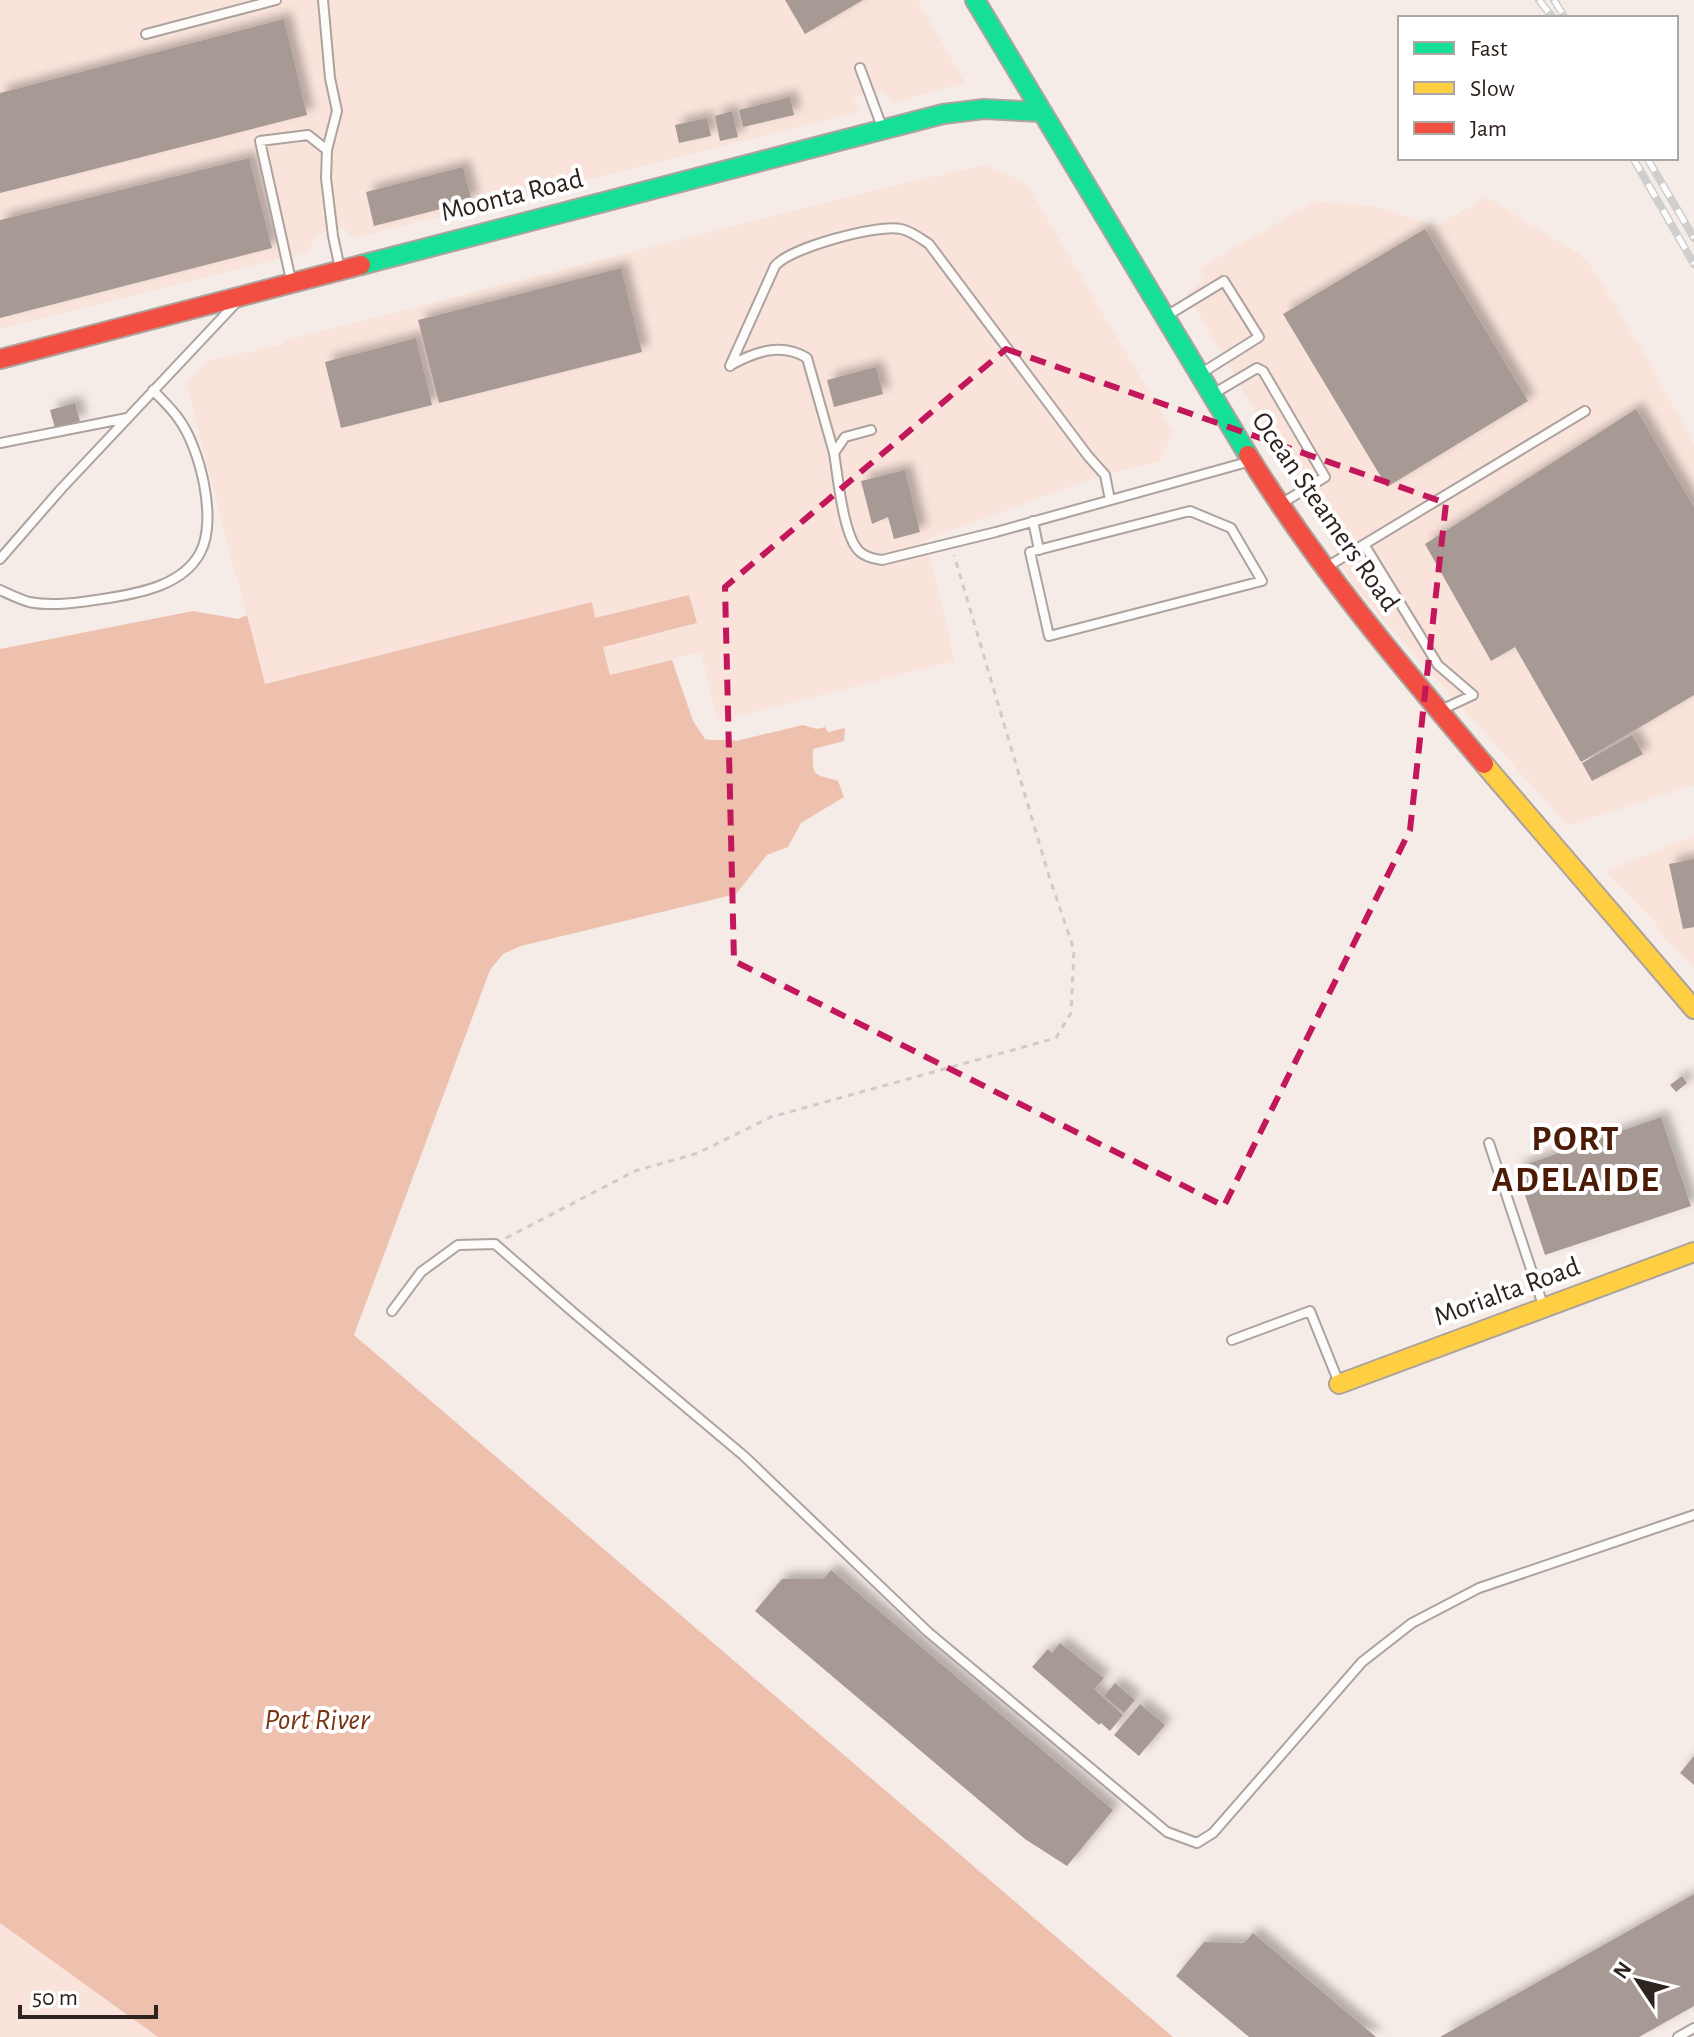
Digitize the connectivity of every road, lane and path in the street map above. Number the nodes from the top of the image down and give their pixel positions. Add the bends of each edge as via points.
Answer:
1 (276, 0) edge
2 (323, 0) edge
3 (975, 0) edge
4 (146, 34) dead end
5 (860, 68) dead end
6 (1042, 112) junction
7 (883, 129) junction
8 (327, 150) junction
9 (340, 269) junction
10 (291, 282) junction
11 (244, 294) junction
12 (1166, 316) junction
13 (0, 359) edge
14 (1199, 375) junction
15 (153, 390) junction
16 (1211, 396) junction
17 (1585, 411) dead end
18 (128, 417) junction
19 (871, 430) dead end
20 (0, 443) edge
21 (834, 453) junction
22 (1251, 460) junction
23 (1110, 500) junction
24 (1279, 505) junction
25 (1033, 521) junction
26 (951, 544) junction
27 (1365, 546) junction
28 (1039, 550) junction
29 (0, 559) edge
30 (1325, 569) junction
31 (0, 590) edge
32 (1439, 711) junction
33 (1694, 1009) edge
34 (1489, 1143) dead end
35 (495, 1244) junction
36 (1694, 1252) edge
37 (1544, 1307) junction
38 (392, 1311) dead end
39 (1232, 1340) dead end
40 (1339, 1384) joint
41 (1694, 1515) edge
42 (1694, 2028) edge
43 (1678, 2037) edge

1 - 4 lane
2 - 8 lane via 337,111
3 - 6 street, Ocean Steamers Road
5 - 7 lane
6 - 7 street, Moonta Road via 969,108
6 - 12 street, Ocean Steamers Road
7 - 9 street, Moonta Road
8 - 9 lane via 329,207
8 - 10 lane via 308,135 260,141
9 - 10 street, Moonta Road
10 - 11 street, Moonta Road
11 - 13 street, Moonta Road
11 - 15 lane
12 - 14 street, Ocean Steamers Road
12 - 14 lane via 1224,281 1259,337
14 - 16 street, Ocean Steamers Road
15 - 18 lane
15 - 31 lane via 179,419 201,475 208,523 200,553 184,571 139,593 73,604 29,602
16 - 22 street, Ocean Steamers Road
16 - 24 lane via 1257,368 1263,371 1325,477
17 - 27 lane
18 - 20 lane
18 - 29 lane
19 - 21 lane via 845,437
21 - 23 lane via 807,358 775,349 730,366 781,258 850,236 903,230 929,244 1105,475
21 - 26 lane via 851,538 859,551 882,560
22 - 23 lane
22 - 24 street, Ocean Steamers Road
23 - 25 lane
24 - 30 street, Ocean Steamers Road
25 - 26 lane
25 - 28 lane
26 - 35 path via 1074,950 1071,1013 1056,1038 771,1117 698,1153 635,1171
27 - 30 lane
27 - 32 lane via 1438,665 1473,695
28 - 28 lane via 1030,552 1049,636 1262,581 1231,528 1190,511
30 - 32 street, Ocean Steamers Road
32 - 33 street, Ocean Steamers Road
34 - 37 lane
35 - 38 lane via 458,1245 421,1272
35 - 41 lane via 744,1456 928,1632 1167,1832 1197,1843 1213,1833 1362,1662 1412,1623 1479,1588
36 - 37 street, Morialta Road
37 - 40 street, Morialta Road
39 - 40 lane via 1310,1311
42 - 43 lane

